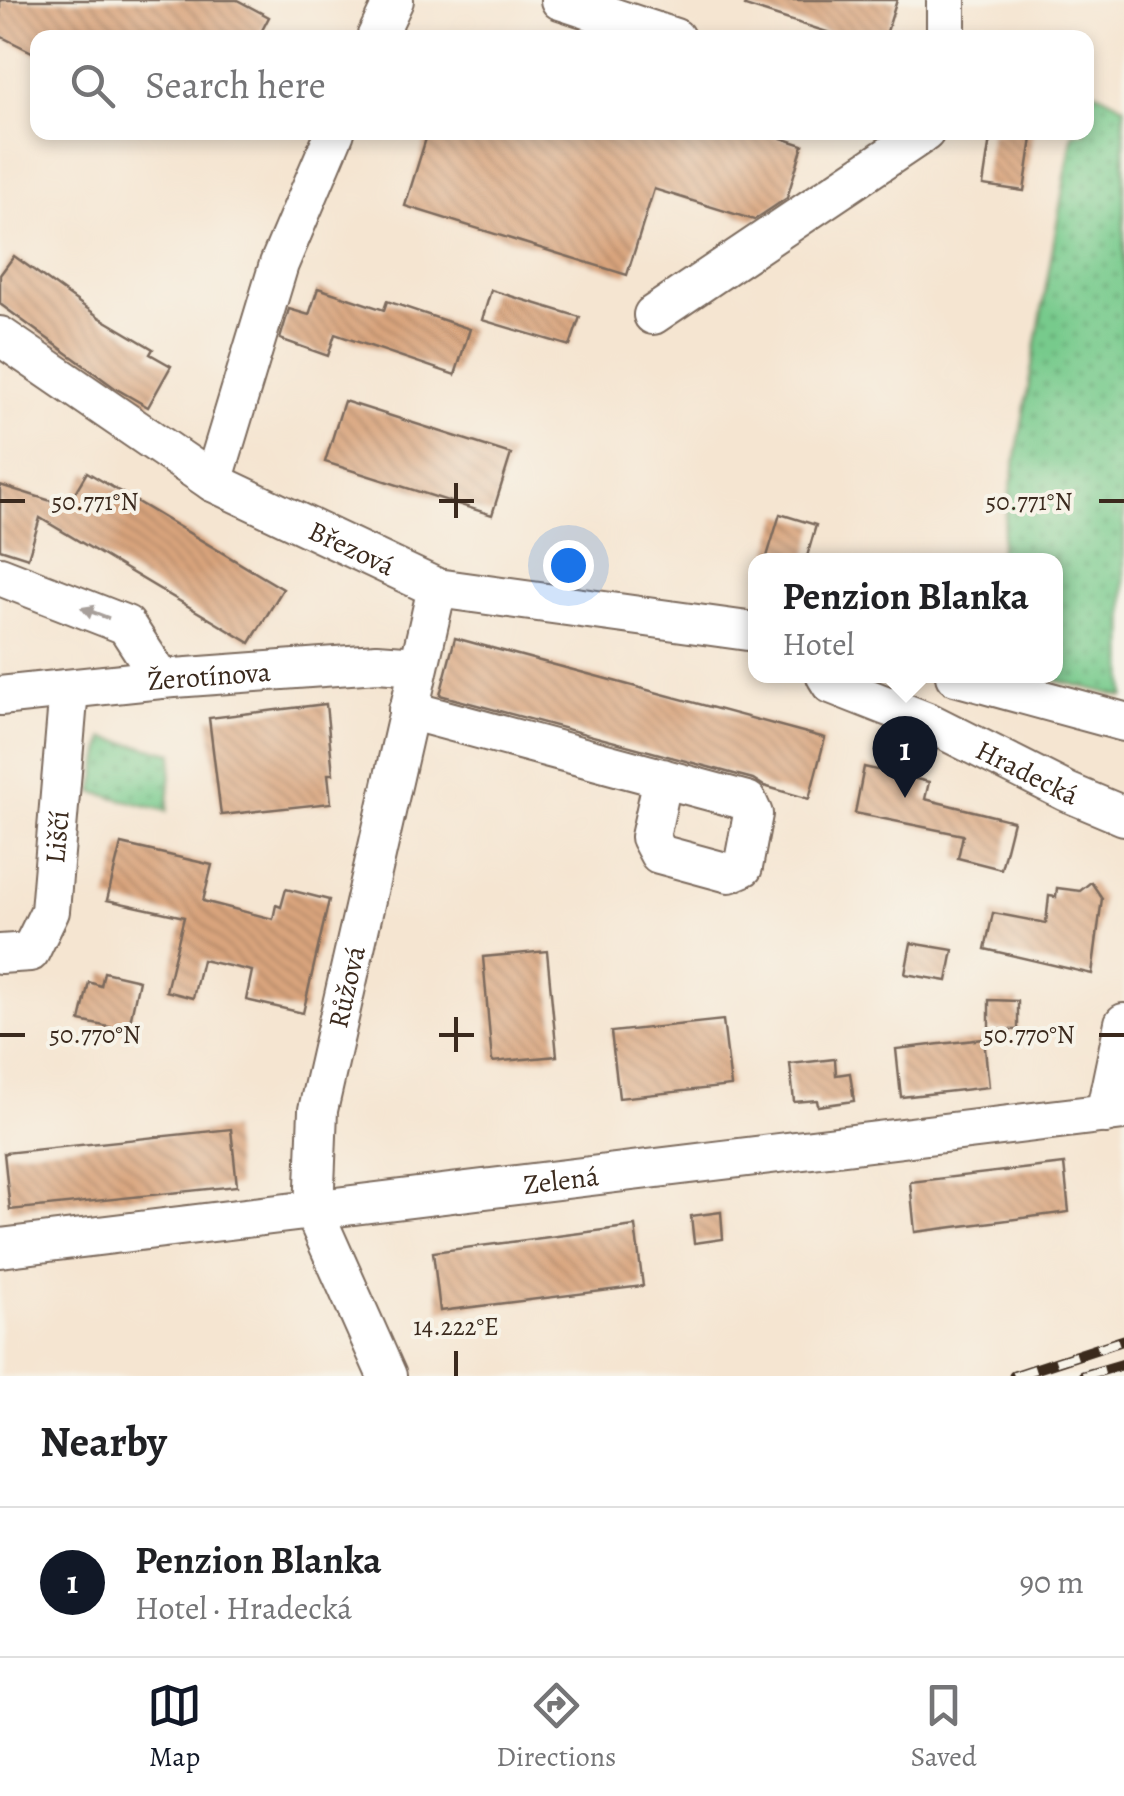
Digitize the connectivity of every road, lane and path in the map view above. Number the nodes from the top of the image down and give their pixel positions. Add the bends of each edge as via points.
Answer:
1 (394, 0) edge
2 (560, 0) edge
3 (946, 0) edge
4 (380, 30) edge
5 (651, 30) edge
6 (946, 30) edge
7 (332, 140) edge
8 (914, 140) edge
9 (653, 316) dead end
10 (0, 336) edge
11 (213, 482) junction
12 (0, 576) edge
13 (437, 588) junction
14 (748, 631) edge
15 (418, 666) junction
16 (161, 679) junction
17 (830, 683) edge
18 (981, 683) edge
19 (69, 689) junction
20 (0, 696) edge
21 (408, 710) junction
22 (1124, 722) edge
23 (663, 778) dead end
24 (1124, 816) edge
25 (0, 954) edge
26 (1124, 1024) edge
27 (1114, 1113) edge
28 (314, 1212) junction
29 (0, 1248) edge
30 (387, 1376) edge

1 - 4 street
2 - 5 street
3 - 6 street
7 - 11 street via 279,264
8 - 9 street
10 - 11 street, Březová
11 - 13 street, Březová
16 -> 12 street via 126,624
13 - 14 street, Březová
13 - 15 street, Růžová
15 - 16 street, Žerotínova via 377,663
15 - 21 street, Růžová
16 - 19 street, Žerotínova
17 - 24 street, Hradecká
18 - 22 street
19 - 20 street, Žerotínova
19 - 25 street, Liščí via 50,911 30,952
21 - 23 street
21 - 28 street, Růžová via 318,1110
26 - 27 street
27 - 28 street, Zelená
28 - 29 street, Zelená
28 - 30 street, Růžová

